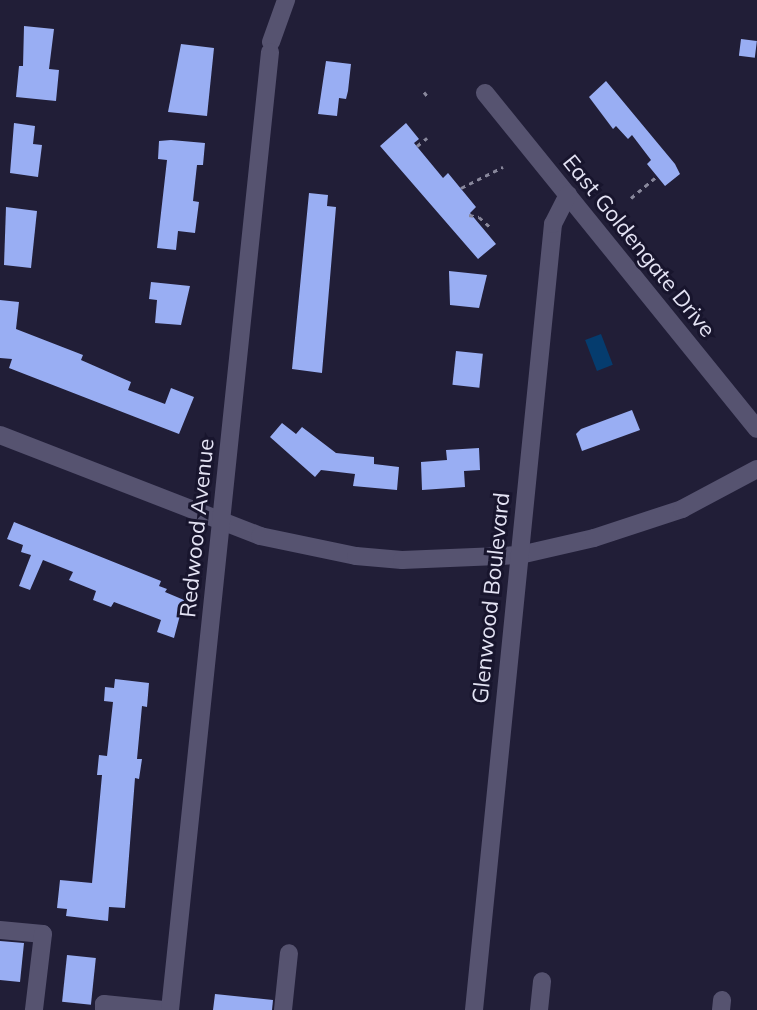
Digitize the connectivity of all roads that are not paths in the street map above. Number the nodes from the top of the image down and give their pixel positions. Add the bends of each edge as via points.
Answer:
1 (286, 0) edge
2 (485, 93) dead end
3 (568, 195) junction
4 (757, 429) edge
5 (0, 435) edge
6 (757, 469) edge
7 (221, 524) junction
8 (520, 555) junction
9 (0, 930) edge
10 (289, 953) dead end
11 (542, 981) dead end
12 (34, 1010) edge
13 (104, 1010) edge
14 (164, 1010) edge
15 (170, 1010) edge
16 (283, 1010) edge
17 (474, 1010) edge
18 (539, 1010) edge

1 - 7 street, Redwood Avenue via 271,47
2 - 3 street, East Goldengate Drive
3 - 4 street, East Goldengate Drive
3 - 8 street, Glenwood Boulevard via 553,225
5 - 7 street
6 - 8 street via 682,509 645,523
7 - 8 street via 356,556 454,560
7 - 15 street, Redwood Avenue
8 - 17 street, Glenwood Boulevard
9 - 12 street via 43,934
10 - 16 street
11 - 18 street
13 - 14 street via 104,1004

